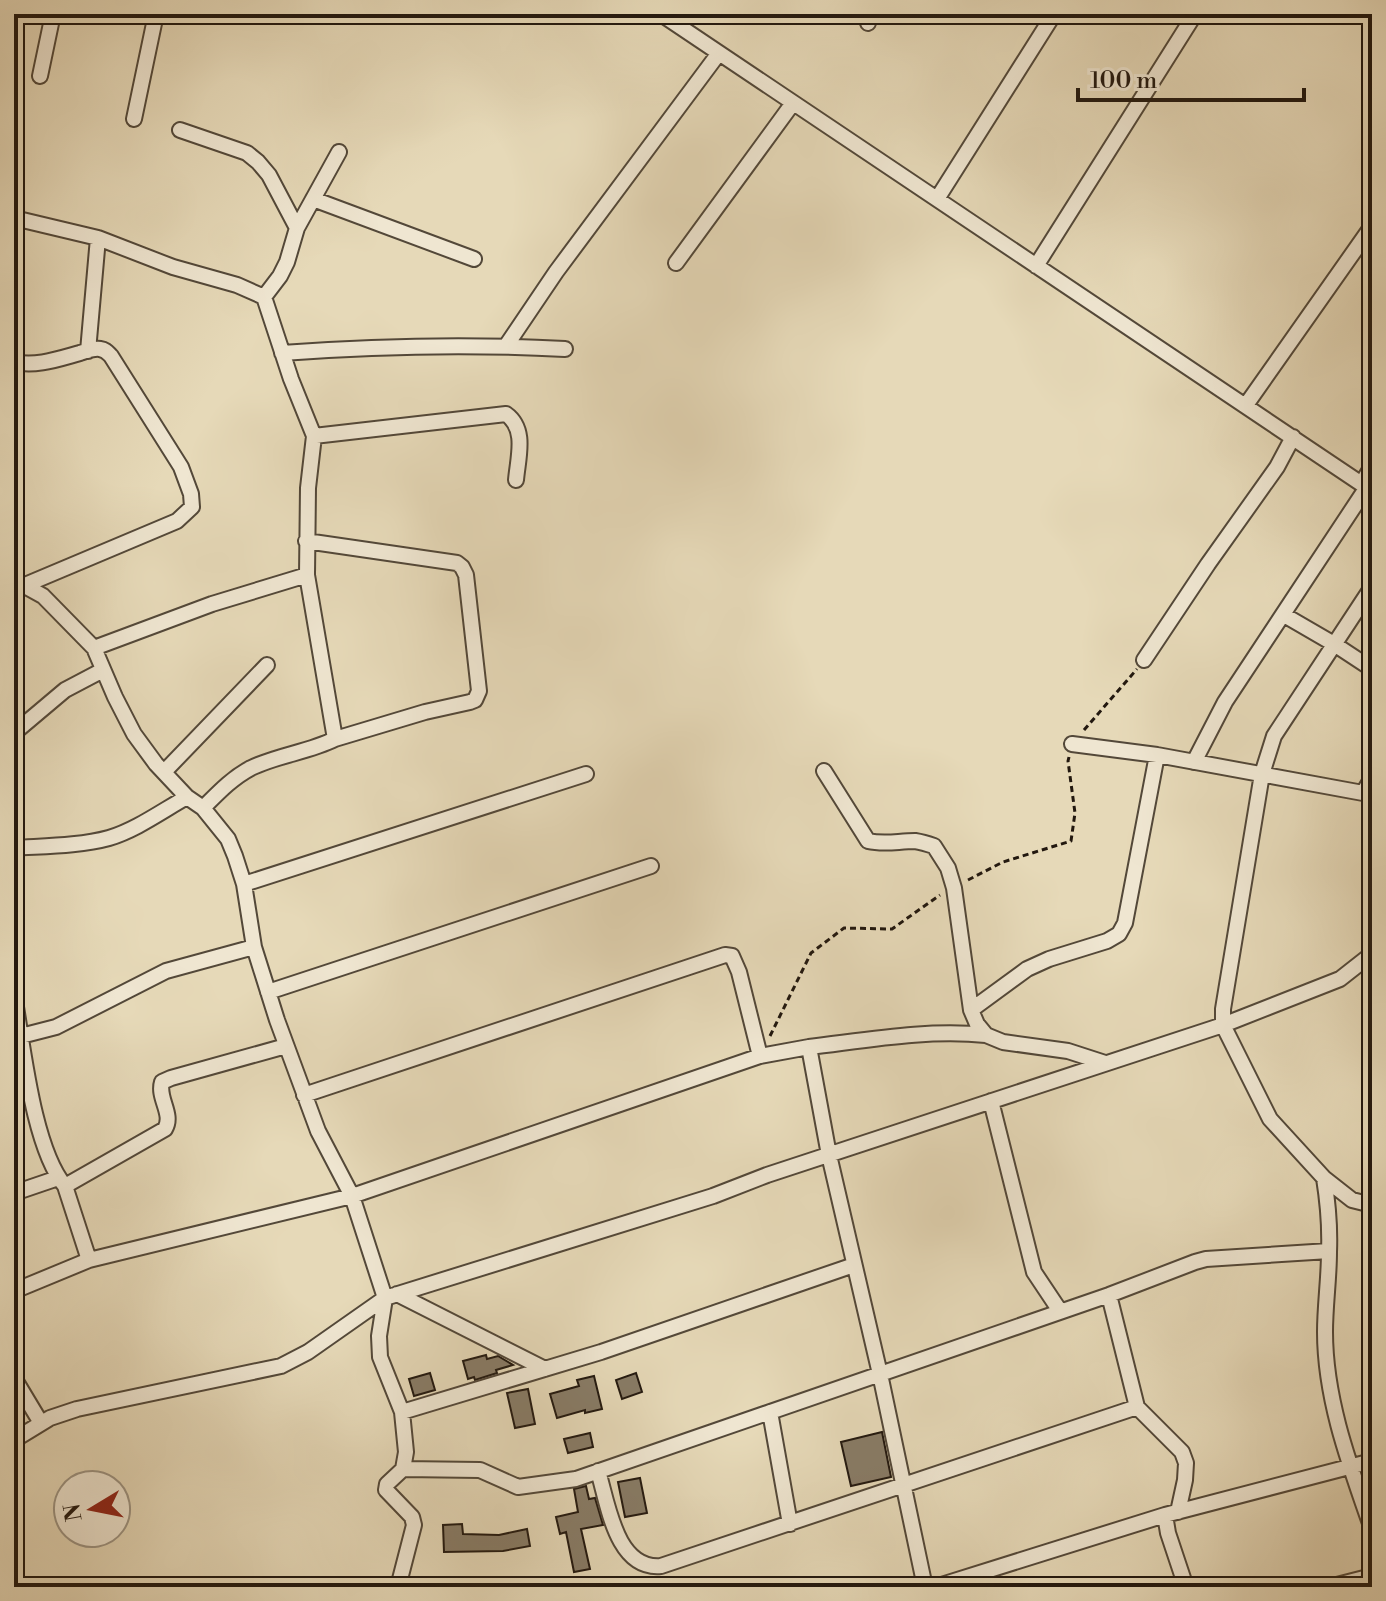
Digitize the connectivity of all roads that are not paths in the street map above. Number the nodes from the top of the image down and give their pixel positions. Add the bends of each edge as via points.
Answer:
1 (53, 14) edge
2 (156, 14) edge
3 (1054, 14) edge
4 (1195, 14) edge
5 (671, 17) edge
6 (719, 53) junction
7 (40, 76) dead end
8 (793, 103) junction
9 (134, 119) dead end
10 (180, 130) dead end
11 (339, 152) dead end
12 (313, 199) junction
13 (937, 199) junction
14 (14, 218) edge
15 (1372, 226) edge
16 (297, 228) junction
17 (98, 238) junction
18 (474, 259) dead end
19 (676, 263) dead end
20 (1036, 266) junction
21 (264, 297) junction
22 (506, 346) junction
23 (565, 349) dead end
24 (88, 351) junction
25 (282, 353) junction
26 (14, 362) edge
27 (1246, 405) junction
28 (314, 436) junction
29 (1293, 437) junction
30 (1372, 466) edge
31 (516, 480) dead end
32 (1367, 487) edge
33 (306, 541) junction
34 (307, 575) junction
35 (20, 583) edge
36 (1372, 587) edge
37 (1284, 615) junction
38 (1334, 644) junction
39 (94, 648) junction
40 (1144, 660) dead end
41 (267, 665) dead end
42 (1372, 669) edge
43 (103, 670) junction
44 (14, 733) edge
45 (335, 739) junction
46 (1072, 744) dead end
47 (1157, 755) junction
48 (1194, 762) junction
49 (824, 771) dead end
50 (164, 772) junction
51 (586, 774) dead end
52 (1262, 774) junction
53 (1372, 778) edge
54 (187, 797) junction
55 (203, 808) junction
56 (14, 848) edge
57 (651, 866) dead end
58 (244, 884) junction
59 (254, 947) junction
60 (1372, 951) edge
61 (268, 992) junction
62 (14, 995) edge
63 (971, 1010) junction
64 (1223, 1025) junction
65 (986, 1035) junction
66 (21, 1036) junction
67 (286, 1046) junction
68 (809, 1047) junction
69 (760, 1056) junction
70 (1105, 1064) junction
71 (304, 1095) junction
72 (991, 1101) junction
73 (829, 1155) junction
74 (1324, 1178) junction
75 (62, 1182) junction
76 (14, 1193) edge
77 (352, 1196) junction
78 (1372, 1205) edge
79 (1329, 1251) junction
80 (89, 1260) junction
81 (854, 1265) junction
82 (14, 1291) edge
83 (1109, 1295) junction
84 (391, 1296) junction
85 (1060, 1311) junction
86 (545, 1369) junction
87 (880, 1374) junction
88 (14, 1378) edge
89 (1137, 1407) junction
90 (402, 1412) junction
91 (770, 1412) junction
92 (41, 1423) junction
93 (14, 1440) edge
94 (1372, 1461) edge
95 (1350, 1466) junction
96 (403, 1469) junction
97 (598, 1471) junction
98 (904, 1485) junction
99 (1172, 1513) junction
100 (790, 1524) junction
101 (1372, 1529) edge
102 (1372, 1576) edge
103 (398, 1587) edge
104 (925, 1587) edge
105 (935, 1587) edge
106 (1186, 1587) edge
107 (1329, 1587) edge

1 - 7 street
2 - 9 street
3 - 13 street
4 - 20 street
5 - 6 street
6 - 8 street
6 - 22 street
8 - 13 street
8 - 19 street
10 - 16 street via 247,153 258,162
11 - 12 street
12 - 16 street
12 - 18 street
13 - 20 street
14 - 17 street
15 - 27 street
16 - 21 street via 287,262
17 - 21 street
17 - 24 street
20 - 27 street
21 - 25 street
22 - 23 street
22 - 25 street
24 - 26 street via 44,363
24 - 35 street via 105,350 111,356 181,467 192,507 177,521
25 - 28 street
27 - 29 street
28 - 31 street via 506,414 520,433
28 - 33 street
29 - 32 street
29 - 40 street
30 - 32 street
32 - 37 street
33 - 34 street
33 - 45 street via 457,563 466,575 479,691 475,700
34 - 39 street
34 - 45 street
35 - 39 street via 43,596
36 - 38 street
37 - 38 street
37 - 48 street via 1225,702
38 - 42 street
38 - 52 street via 1274,736
39 - 43 street
41 - 50 street
43 - 44 street via 65,690
43 - 50 street via 134,734
45 - 55 street via 254,766 227,783
46 - 47 street
47 - 48 street
47 - 63 street via 1119,934 1027,969
48 - 52 street
49 - 63 street via 868,841 934,846 948,868
50 - 54 street
51 - 58 street
52 - 53 street via 1363,793
52 - 64 street
54 - 55 street
54 - 56 street via 109,838
55 - 58 street via 228,839
57 - 61 street
58 - 59 street
59 - 61 street
59 - 66 street via 166,971 56,1027
60 - 64 street via 1340,979
61 - 67 street
62 - 66 street
63 - 65 street
64 - 70 street
64 - 74 street via 1270,1119
65 - 68 street via 926,1033
65 - 70 street
66 - 75 street via 36,1121
67 - 71 street
67 - 75 street via 162,1082 165,1129
68 - 69 street
68 - 73 street
69 - 71 street via 739,972 732,956 725,955
69 - 77 street
70 - 72 street
71 - 77 street
72 - 73 street
72 - 85 street via 1034,1272
73 - 81 street
73 - 84 street
74 - 78 street via 1352,1200
74 - 79 street
75 - 76 street
75 - 80 street
77 - 80 street
77 - 84 street
79 - 83 street via 1206,1259
79 - 95 street via 1329,1387
80 - 82 street
81 - 86 street
81 - 87 street
83 - 85 street
83 - 89 street
84 - 86 street
84 - 90 street via 379,1336 380,1357
84 - 92 street via 281,1366 77,1409
85 - 87 street
86 - 90 street
87 - 91 street
87 - 98 street
88 - 92 street
89 - 98 street
89 - 99 street via 1182,1452 1186,1463
90 - 96 street
91 - 97 street
91 - 100 street
92 - 93 street
94 - 95 street
95 - 99 street
95 - 101 street
96 - 97 street via 480,1470 518,1487
96 - 103 street via 386,1487 414,1525
97 - 100 street via 625,1549 651,1567
98 - 100 street
98 - 104 street
99 - 105 street
99 - 106 street via 1171,1544
102 - 107 street

